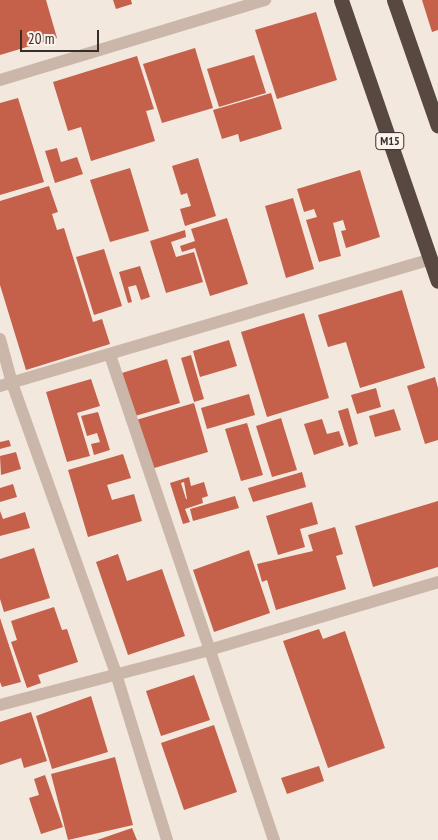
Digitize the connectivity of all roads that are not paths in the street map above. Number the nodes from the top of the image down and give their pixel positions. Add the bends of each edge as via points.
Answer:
1 (265, 0) edge
2 (341, 0) edge
3 (394, 0) edge
4 (0, 80) edge
5 (438, 126) edge
6 (431, 259) junction
7 (438, 282) edge
8 (0, 339) edge
9 (110, 355) junction
10 (6, 384) edge
11 (438, 582) edge
12 (209, 650) junction
13 (116, 674) junction
14 (0, 705) edge
15 (167, 840) edge
16 (274, 840) edge

1 - 4 street
2 - 6 highway, M15
3 - 5 highway
6 - 7 highway, M15
6 - 9 street
8 - 10 street
9 - 10 street
9 - 12 street
10 - 13 street
11 - 12 street
12 - 13 street
12 - 16 street
13 - 14 street
13 - 15 street

